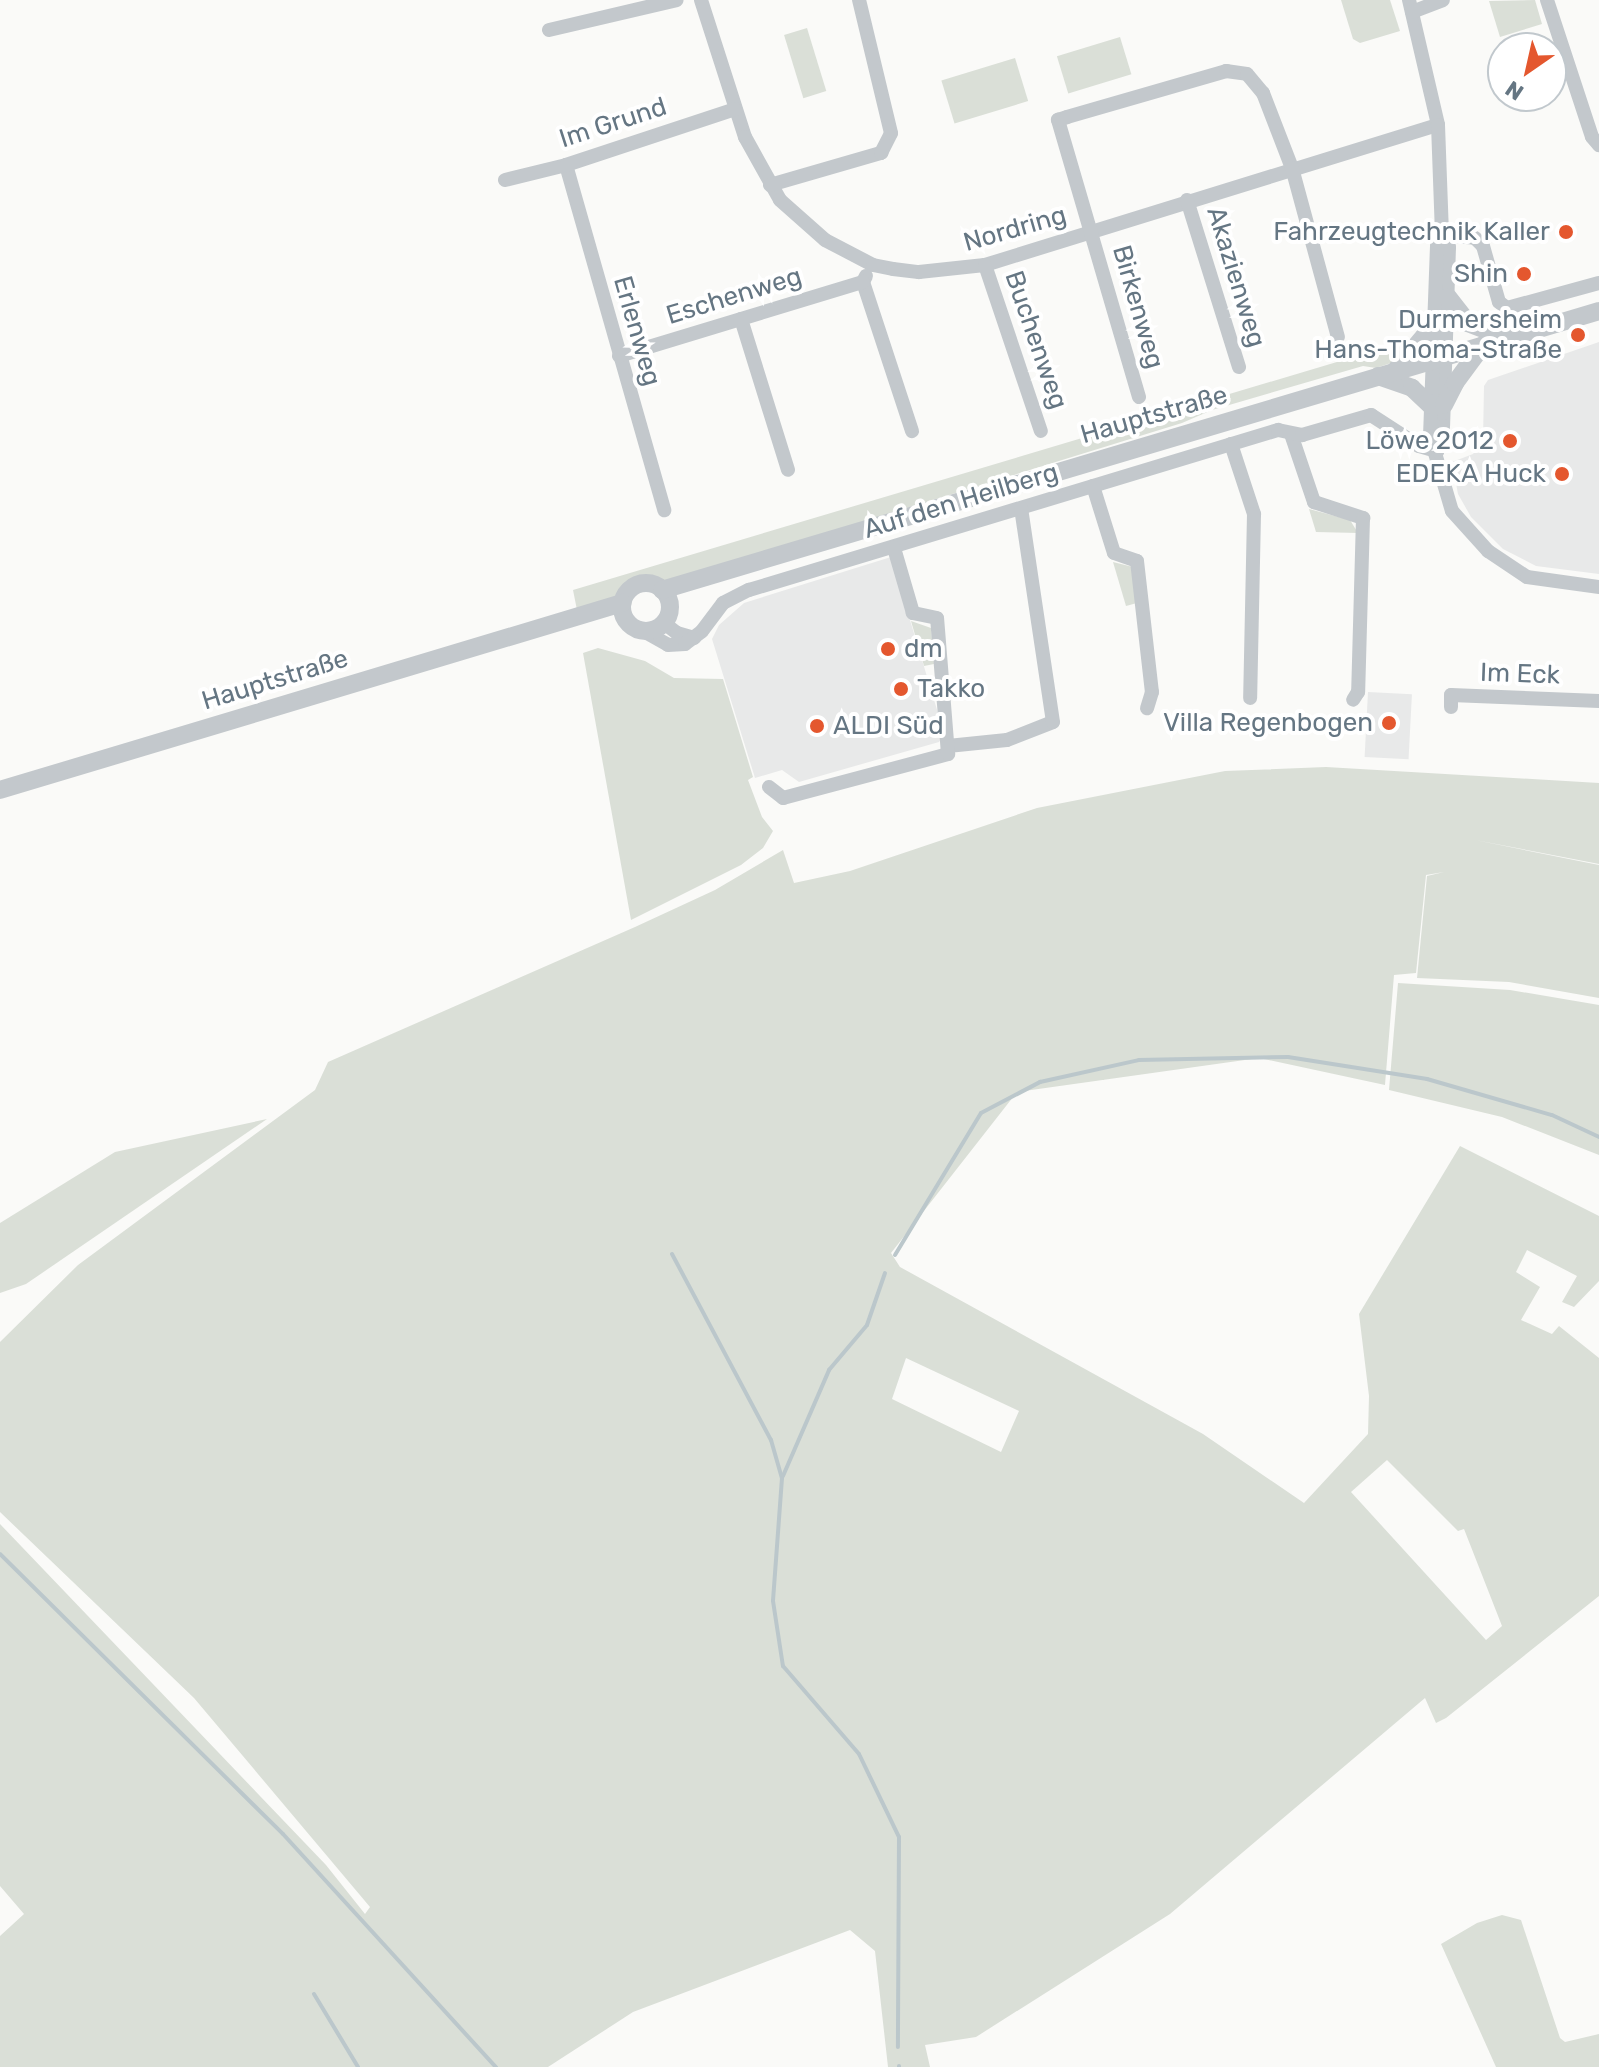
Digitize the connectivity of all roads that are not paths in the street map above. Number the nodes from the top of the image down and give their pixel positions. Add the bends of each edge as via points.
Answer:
1 (677, 0) edge
2 (701, 0) edge
3 (859, 0) edge
4 (1443, 0) edge
5 (1547, 0) edge
6 (1410, 6) edge
7 (549, 30) dead end
8 (735, 109) junction
9 (1438, 125) junction
10 (1599, 145) edge
11 (566, 165) junction
12 (1292, 168) junction
13 (505, 180) dead end
14 (770, 185) junction
15 (1187, 200) junction
16 (1091, 231) junction
17 (1442, 235) junction
18 (873, 265) junction
19 (985, 265) junction
20 (863, 282) junction
21 (1599, 283) edge
22 (1448, 297) junction
23 (1599, 311) edge
24 (1435, 318) junction
25 (741, 319) junction
26 (1338, 337) dead end
27 (1507, 338) junction
28 (1483, 345) junction
29 (619, 356) junction
30 (1439, 358) junction
31 (1239, 367) dead end
32 (1386, 374) junction
33 (1139, 397) dead end
34 (1437, 405) junction
35 (912, 431) dead end
36 (1041, 431) dead end
37 (1291, 434) junction
38 (1231, 444) junction
39 (1437, 451) junction
40 (788, 470) dead end
41 (1093, 486) junction
42 (1021, 508) junction
43 (664, 510) dead end
44 (894, 548) junction
45 (725, 571) junction
46 (1599, 587) edge
47 (662, 590) junction
48 (623, 612) junction
49 (667, 616) junction
50 (645, 632) junction
51 (694, 638) junction
52 (1250, 698) dead end
53 (1353, 700) dead end
54 (1599, 701) edge
55 (1451, 707) dead end
56 (1147, 708) dead end
57 (948, 746) junction
58 (769, 787) dead end
59 (0, 790) edge

1 - 7 street
2 - 8 street, Nordring
3 - 14 street via 891,133 881,153
4 - 6 street
5 - 10 street
6 - 9 street
8 - 11 street, Im Grund
8 - 14 street, Nordring
9 - 12 street, Nordring
9 - 17 street
11 - 13 street, Im Grund
11 - 29 street, Erlenweg
12 - 15 street, Nordring
12 - 16 street, Birkenweg via 1263,93 1247,74 1226,71 1058,120
12 - 26 street
14 - 18 street, Nordring via 794,215 825,240
15 - 16 street, Nordring
15 - 31 street, Akazienweg
16 - 19 street, Nordring
16 - 33 street, Birkenweg
17 - 21 street via 1475,238 1483,246 1499,302 1507,308
17 - 22 street via 1449,247
17 - 24 street via 1437,246
18 - 19 street, Nordring via 919,272
18 - 20 street
19 - 36 street, Buchenweg
20 - 25 street, Eschenweg
20 - 35 street
22 - 27 street via 1468,323
22 - 30 street
23 - 27 street, Hauptstraße
24 - 30 street
24 - 32 street
25 - 29 street, Eschenweg
25 - 40 street
27 - 28 street, Hauptstraße
28 - 30 street, Hauptstraße
28 - 34 street
29 - 43 street, Erlenweg
30 - 32 street, Hauptstraße
30 - 34 street
32 - 34 street
32 - 45 street, Hauptstraße
34 - 39 street
37 - 38 street, Auf den Heilberg via 1278,430
37 - 39 street, Auf den Heilberg via 1371,415 1419,446
37 - 53 street via 1314,502 1363,518 1358,692
38 - 41 street, Auf den Heilberg
38 - 52 street via 1254,514
39 - 46 street via 1452,511 1504,565 1527,577
41 - 42 street, Auf den Heilberg
41 - 56 street via 1114,553 1137,561 1152,692
42 - 44 street, Auf den Heilberg
42 - 57 street via 1053,722 1007,740
44 - 51 street, Auf den Heilberg via 733,597
44 - 57 street via 913,613 937,618
45 - 47 street, Hauptstraße
45 - 49 street, Hauptstraße
47 - 48 street, Hauptstraße via 638,584 625,594
47 - 49 street
48 - 50 street via 632,627
48 - 59 street, Hauptstraße via 566,621
49 - 50 street, Hauptstraße
49 - 51 street via 677,633
50 - 51 street via 676,646
54 - 55 street, Im Eck via 1451,695
57 - 58 street via 948,754 783,798

